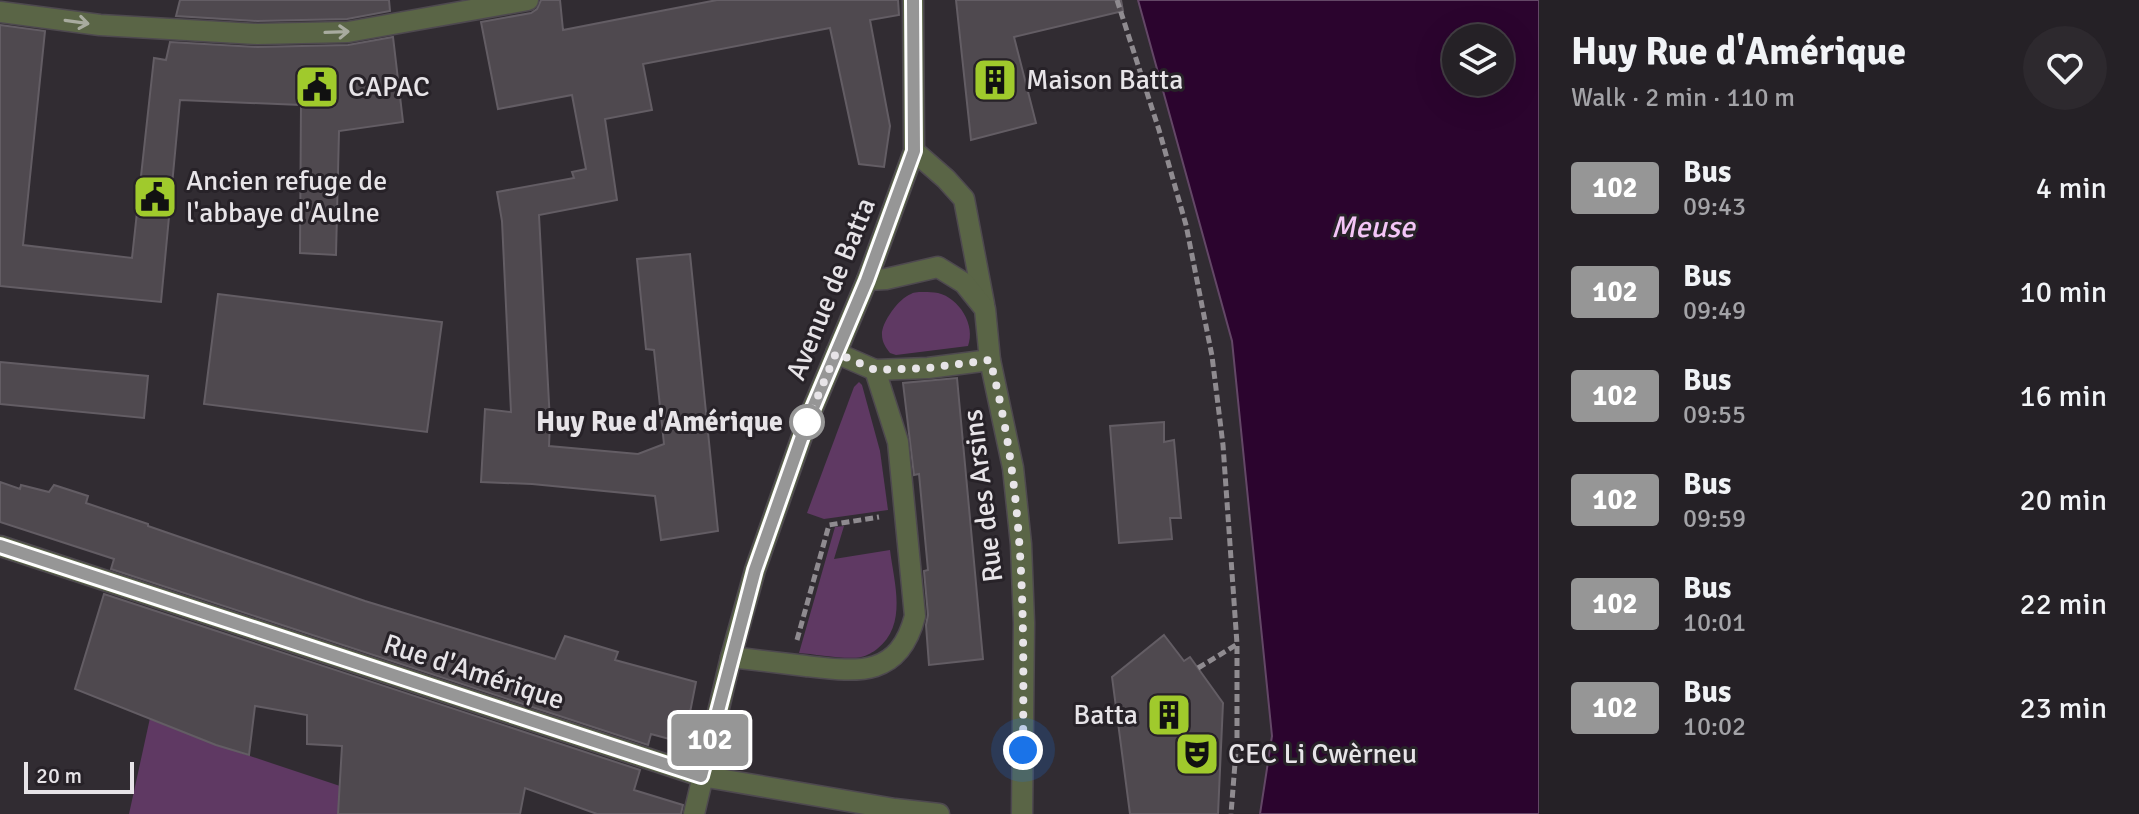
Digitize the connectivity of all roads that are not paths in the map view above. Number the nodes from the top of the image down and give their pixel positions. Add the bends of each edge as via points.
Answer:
1 (528, 0) edge
2 (913, 0) edge
3 (0, 12) edge
4 (914, 151) junction
5 (867, 280) junction
6 (985, 309) junction
7 (836, 353) junction
8 (990, 360) junction
9 (875, 370) junction
10 (0, 546) edge
11 (731, 657) junction
12 (701, 776) junction
13 (895, 811) edge
14 (694, 814) edge
15 (939, 814) edge
16 (1022, 814) edge

3 -> 1 street via 100,25 257,34 348,32
2 - 4 street, Avenue de Batta
4 - 5 street, Avenue de Batta
4 - 6 street, Rue des Arsins via 964,199
5 - 6 street via 938,267 964,283
5 - 7 street, Avenue de Batta
6 - 8 street, Rue des Arsins
7 - 9 street
7 - 11 street, Avenue de Batta via 755,570
8 - 9 street
8 - 16 street, Rue des Arsins via 1013,468 1021,544
9 - 11 street via 898,442 915,616 912,631 900,651 868,669
10 - 12 street, Rue d'Amérique
11 - 12 street, Avenue de Batta
12 - 13 street, Rue d'Amérique
12 - 14 street, Avenue de Batta
13 - 15 street, Rue d'Amérique

